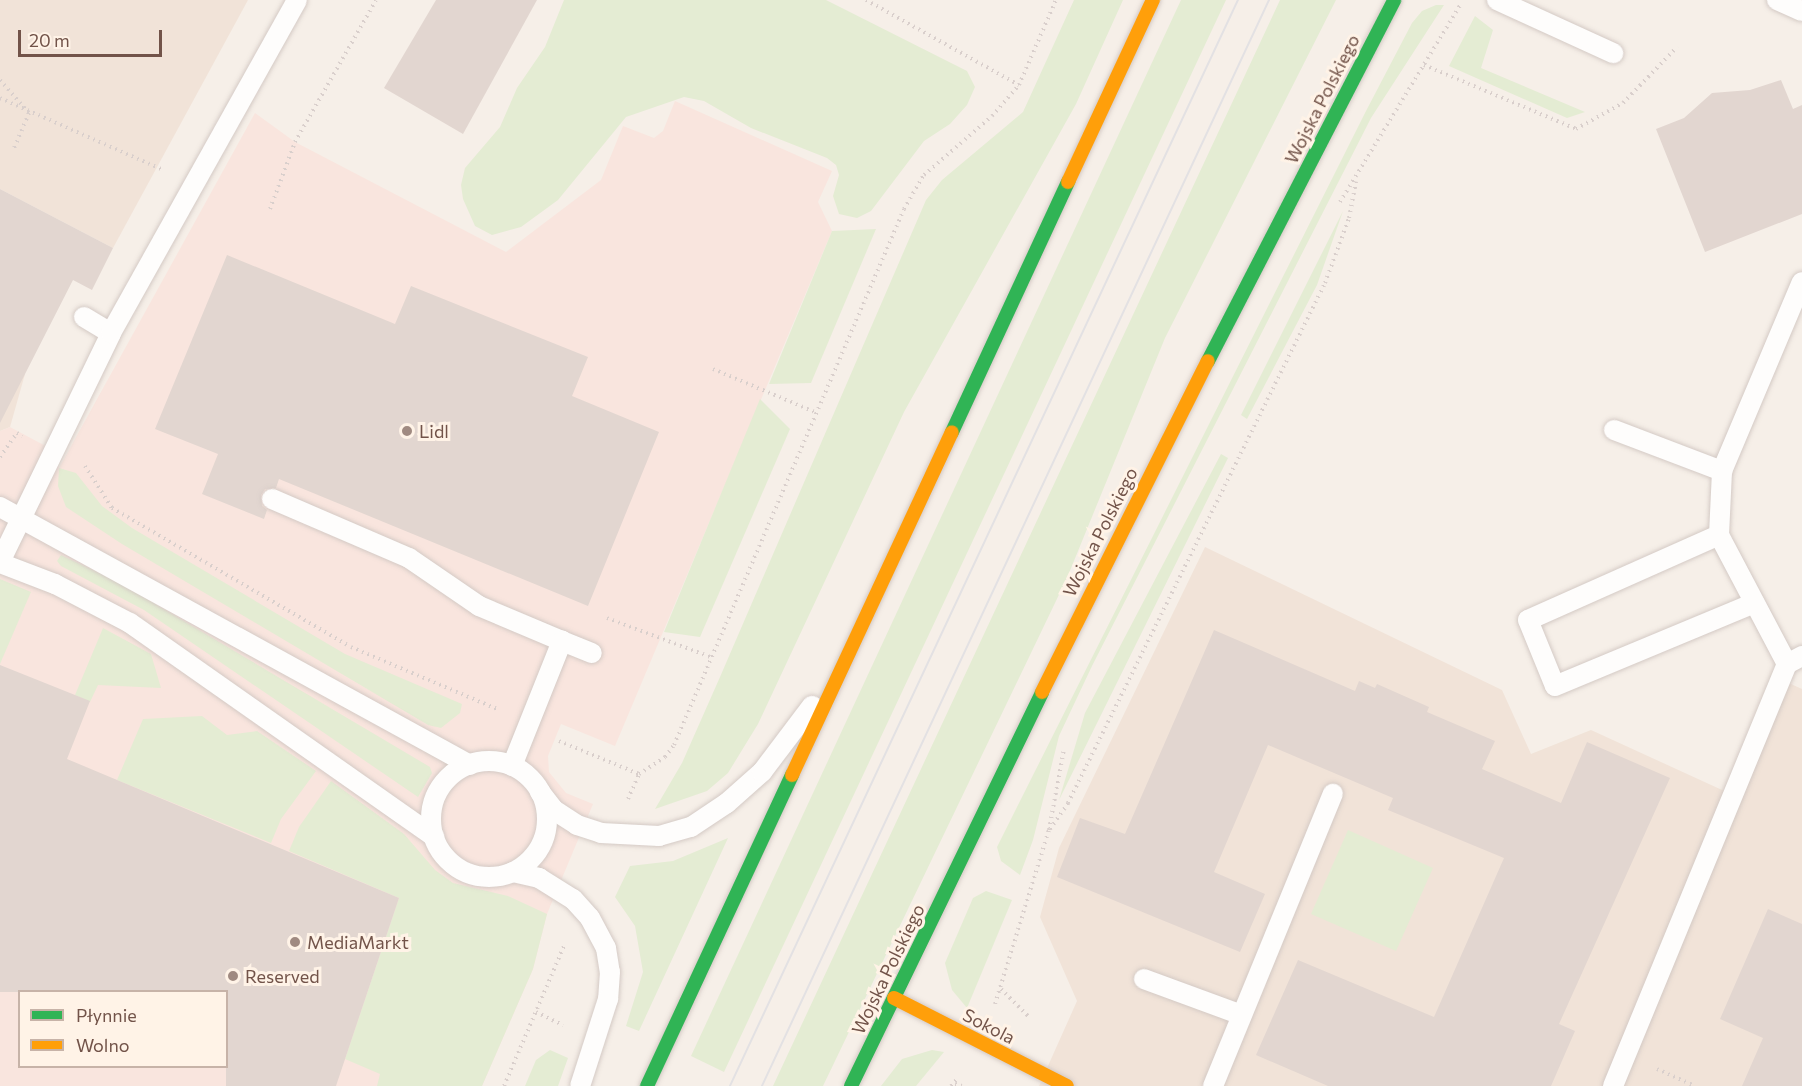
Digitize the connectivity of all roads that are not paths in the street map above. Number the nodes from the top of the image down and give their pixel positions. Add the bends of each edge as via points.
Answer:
1 (297, 0) edge
2 (1153, 0) edge
3 (1394, 0) edge
4 (1778, 0) edge
5 (1509, 2) edge
6 (1802, 11) edge
7 (1614, 53) dead end
8 (1802, 282) edge
9 (84, 317) dead end
10 (111, 333) junction
11 (1614, 430) dead end
12 (1722, 471) junction
13 (272, 499) dead end
14 (0, 507) edge
15 (23, 517) junction
16 (1719, 535) junction
17 (0, 563) edge
18 (1754, 603) junction
19 (562, 641) junction
20 (592, 653) dead end
21 (1794, 660) edge
22 (846, 661) junction
23 (470, 765) junction
24 (512, 765) junction
25 (540, 792) junction
26 (1333, 794) dead end
27 (434, 837) junction
28 (513, 872) junction
29 (1144, 979) dead end
30 (894, 998) junction
31 (1242, 1015) junction
32 (580, 1086) edge
33 (647, 1086) edge
34 (851, 1086) edge
35 (1067, 1086) edge
36 (1213, 1086) edge
37 (1613, 1086) edge

1 - 10 lane
2 - 22 street
3 - 30 street, Wojska Polskiego via 1111,549
4 - 6 lane
5 - 7 lane
8 - 12 lane
9 - 10 lane
10 - 15 lane
11 - 12 lane
12 - 16 lane
13 - 19 lane via 409,558 479,606
14 - 15 lane
15 - 17 lane
15 - 23 lane
16 - 18 lane
16 - 18 lane via 1528,620 1555,686
17 - 27 lane via 55,584 130,623
18 - 21 lane
19 - 20 lane
19 - 24 lane
21 - 37 lane
22 - 25 lane via 762,772 727,803 691,826 659,836 601,833 577,825 554,810
22 - 33 street
23 - 24 lane via 496,761
23 - 27 lane via 449,776 440,789 433,805
24 - 25 lane via 529,776
25 - 28 lane via 547,809 541,846
26 - 31 lane
27 - 28 lane via 452,864 466,872 498,877
28 - 32 lane via 539,878 573,899 590,918 606,948 610,972 608,999
29 - 31 lane
30 - 34 street, Wojska Polskiego
30 - 35 street, Sokola
31 - 36 lane

